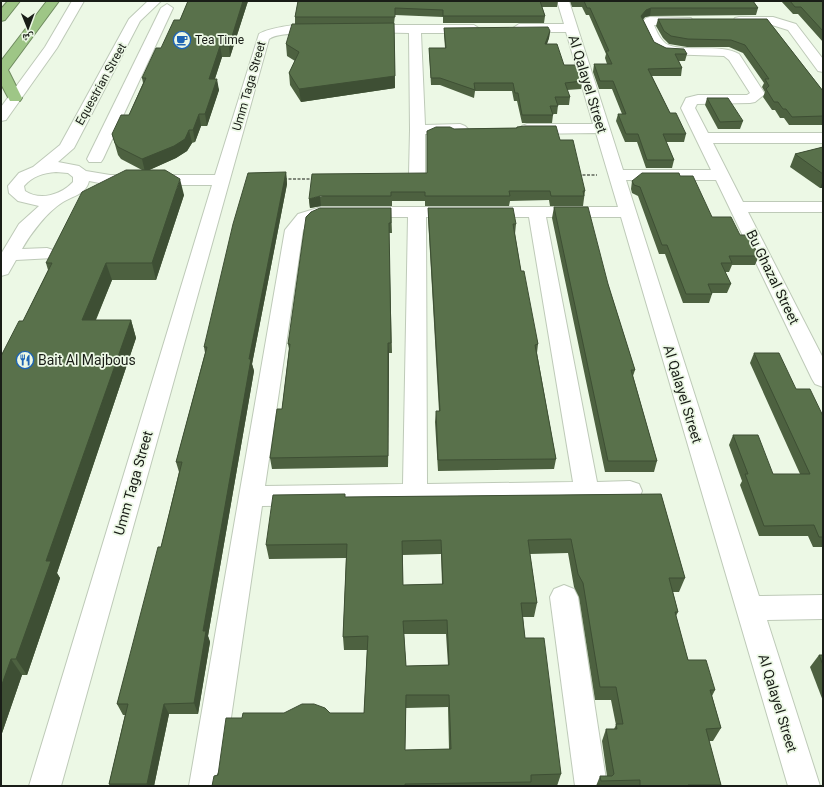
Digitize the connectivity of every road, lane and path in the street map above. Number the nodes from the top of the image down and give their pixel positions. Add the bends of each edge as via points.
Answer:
1 (14, 1) edge
2 (53, 1) edge
3 (79, 1) edge
4 (134, 1) edge
5 (155, 1) edge
6 (563, 1) edge
7 (168, 8) dead end
8 (1, 17) edge
9 (697, 21) edge
10 (727, 21) edge
11 (133, 24) junction
12 (158, 28) junction
13 (509, 28) edge
14 (571, 28) junction
15 (415, 29) junction
16 (485, 29) edge
17 (330, 30) edge
18 (354, 30) edge
19 (810, 50) junction
20 (823, 50) edge
21 (823, 68) edge
22 (1, 70) edge
23 (14, 98) junction
24 (2, 119) edge
25 (97, 121) junction
26 (602, 128) junction
27 (474, 129) edge
28 (514, 129) edge
29 (418, 130) junction
30 (703, 138) junction
31 (823, 138) edge
32 (66, 148) junction
33 (95, 159) dead end
34 (39, 170) junction
35 (418, 174) edge
36 (616, 175) junction
37 (722, 175) junction
38 (78, 177) junction
39 (222, 180) junction
40 (13, 185) edge
41 (58, 198) junction
42 (739, 207) junction
43 (823, 207) edge
44 (417, 212) junction
45 (627, 212) junction
46 (537, 213) junction
47 (25, 228) junction
48 (47, 254) dead end
49 (5, 263) edge
50 (823, 379) edge
51 (630, 491) dead end
52 (587, 492) junction
53 (415, 494) junction
54 (252, 496) junction
55 (564, 597) dead end
56 (823, 607) edge
57 (748, 608) junction
58 (45, 786) edge
59 (205, 786) edge
60 (591, 786) edge
61 (804, 786) edge

1 - 8 highway
2 - 22 highway
3 - 23 street via 51,48
4 - 11 street
5 - 11 street, Equestrian Street
6 - 14 street, Al Qalayel Street
7 - 12 street
9 - 30 street, Bu Ghazal Street via 650,21 647,24 661,49 728,53 734,57 758,94 750,99 691,101 688,108
10 - 19 street via 773,21 785,24 792,27
11 - 12 street
11 - 25 street, Equestrian Street
12 - 25 street
13 - 14 street
14 - 26 street, Al Qalayel Street
15 - 16 street
15 - 18 street
15 - 29 street
17 - 39 street, Umm Taga Street via 277,30 268,32 263,37
19 - 20 street
19 - 21 street
22 - 23 highway
23 - 24 street
25 - 32 street, Equestrian Street
25 - 33 street
26 - 28 street
26 - 36 street, Al Qalayel Street
27 - 29 street
29 - 35 street
30 - 31 street
30 - 37 street, Bu Ghazal Street
32 - 34 street, Equestrian Street
32 - 38 street via 67,159
34 - 38 street via 58,167
34 - 40 street
36 - 37 street
36 - 45 street, Al Qalayel Street
37 - 42 street, Bu Ghazal Street
38 - 39 street via 110,180
38 - 41 street via 73,192
39 - 58 street, Umm Taga Street
40 - 41 street via 38,201
40 - 47 street
41 - 47 street
42 - 43 street
42 - 50 street, Bu Ghazal Street
44 - 46 street
44 - 53 street
44 - 54 street via 321,212 304,217 298,223 293,238
45 - 46 street
45 - 57 street, Al Qalayel Street
46 - 52 street
47 - 49 street
48 - 49 street
51 - 52 street
52 - 53 street
53 - 54 street
54 - 59 street
55 - 60 street
56 - 57 street
57 - 61 street, Al Qalayel Street

